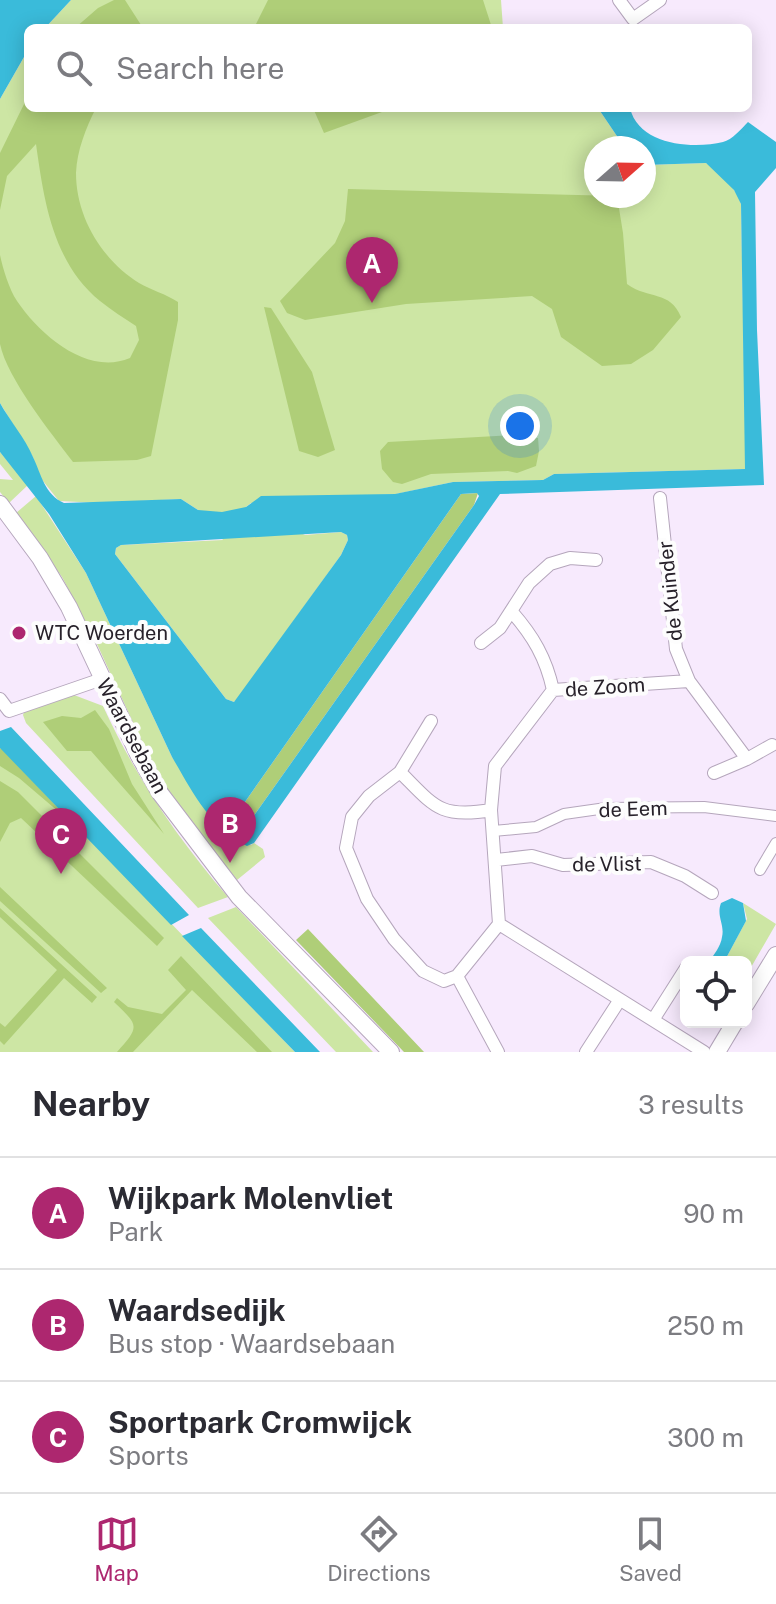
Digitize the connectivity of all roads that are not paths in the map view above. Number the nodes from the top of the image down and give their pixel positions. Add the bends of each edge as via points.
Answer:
1 (619, 0) edge
2 (660, 0) edge
3 (660, 498) dead end
4 (0, 504) edge
5 (596, 560) dead end
6 (512, 612) junction
7 (481, 643) dead end
8 (102, 679) junction
9 (689, 681) junction
10 (553, 690) junction
11 (0, 699) edge
12 (431, 721) dead end
13 (772, 745) dead end
14 (747, 759) junction
15 (400, 772) junction
16 (714, 773) dead end
17 (491, 810) junction
18 (776, 816) edge
19 (493, 831) junction
20 (776, 843) edge
21 (496, 860) junction
22 (760, 870) dead end
23 (712, 893) dead end
24 (499, 924) junction
25 (776, 955) edge
26 (457, 976) junction
27 (680, 977) edge
28 (752, 994) edge
29 (619, 1001) junction
30 (653, 1020) junction
31 (731, 1028) edge
32 (391, 1052) edge
33 (498, 1052) edge
34 (586, 1052) edge
35 (704, 1052) edge
36 (717, 1052) edge

1 - 2 street via 633,19
3 - 9 street, de Kuinder via 676,649
4 - 8 street, Waardsebaan via 69,607
5 - 6 street via 570,558 550,564 529,583
6 - 7 street
6 - 10 street via 531,633
8 - 11 street via 9,711
8 - 32 street, Waardsebaan via 160,793 239,897
9 - 10 street, de Zoom
9 - 14 street
10 - 17 street, de Zoom via 495,766
12 - 15 street
13 - 14 street
14 - 16 street
15 - 17 street via 441,809 461,815
15 - 26 street via 352,817 346,848 367,899 394,939 423,971 444,981
17 - 19 street, de Zoom
18 - 19 street, de Eem via 704,807 606,808 564,814 536,827
19 - 21 street, de Zoom
20 - 22 street
21 - 23 street, de Vlist via 532,856 563,865 651,862
21 - 24 street, de Zoom
24 - 26 street
24 - 29 street
25 - 28 street
26 - 33 street
27 - 30 street
29 - 30 street
29 - 34 street
30 - 35 street
31 - 36 street

